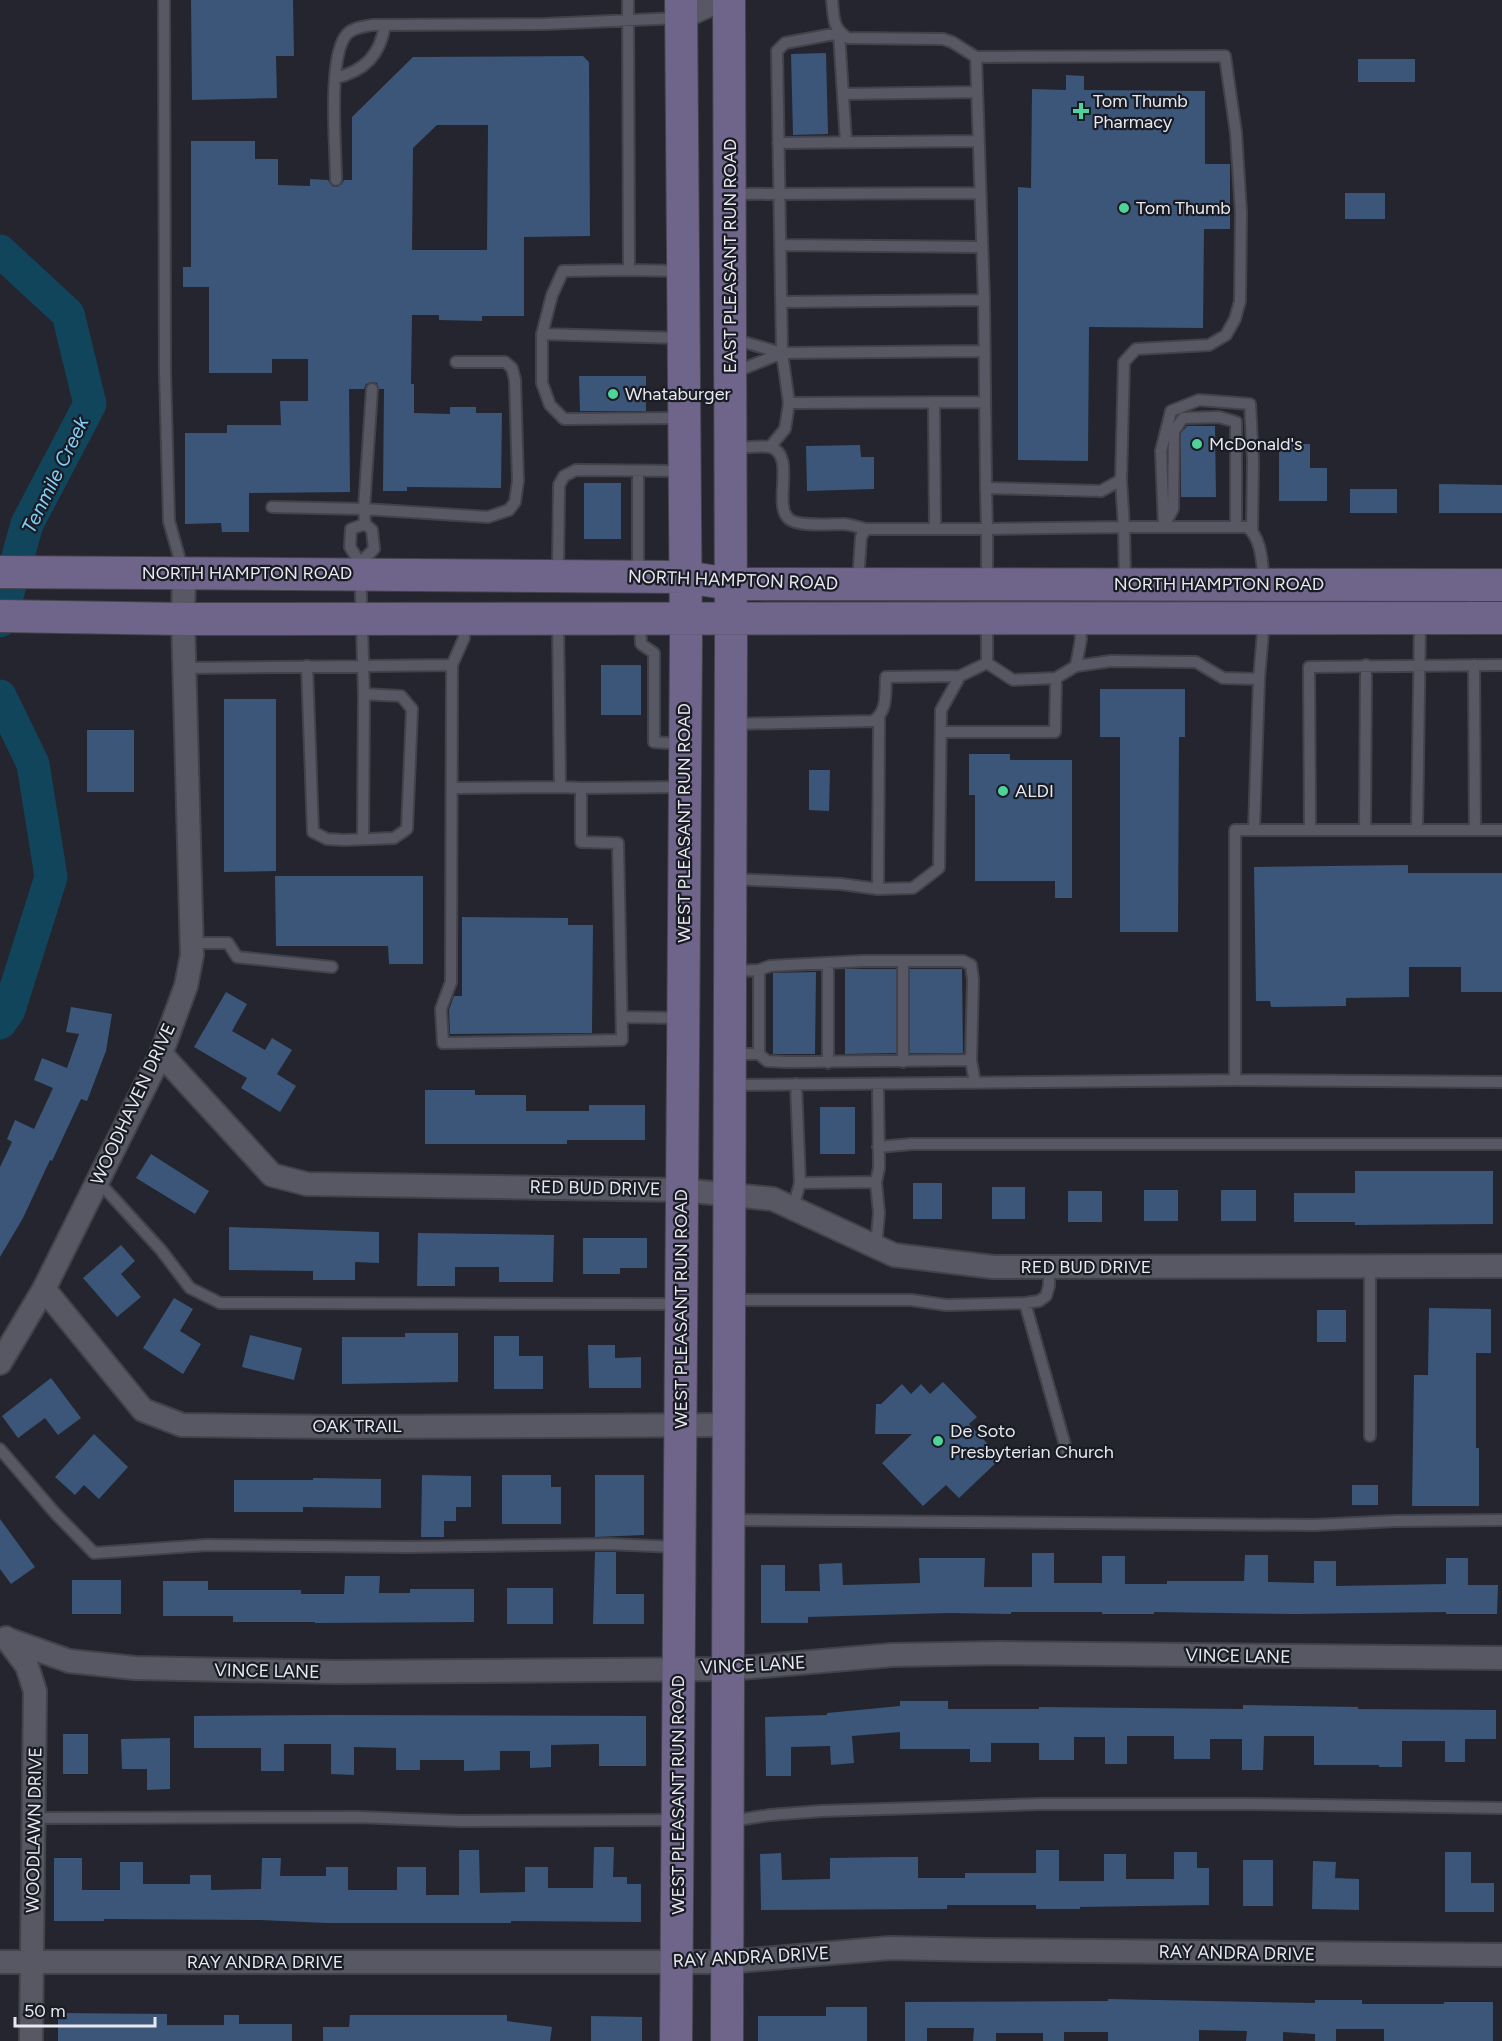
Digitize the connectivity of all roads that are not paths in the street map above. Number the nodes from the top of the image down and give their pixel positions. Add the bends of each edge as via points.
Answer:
1 (164, 0) edge
2 (628, 0) edge
3 (721, 0) edge
4 (729, 0) edge
5 (832, 0) edge
6 (681, 9) edge
7 (629, 20) junction
8 (385, 25) junction
9 (839, 33) junction
10 (975, 57) junction
11 (335, 78) junction
12 (977, 92) junction
13 (843, 94) junction
14 (978, 141) junction
15 (846, 142) junction
16 (778, 143) junction
17 (336, 180) dead end
18 (980, 193) junction
19 (730, 194) junction
20 (780, 194) junction
21 (682, 195) junction
22 (780, 245) junction
23 (982, 247) junction
24 (629, 270) junction
25 (683, 271) junction
26 (984, 300) junction
27 (781, 302) junction
28 (542, 334) junction
29 (684, 338) junction
30 (730, 338) junction
31 (984, 351) junction
32 (782, 353) junction
33 (456, 362) dead end
34 (730, 374) junction
35 (372, 389) dead end
36 (985, 402) junction
37 (789, 403) junction
38 (934, 403) junction
39 (684, 418) junction
40 (770, 447) junction
41 (731, 448) junction
42 (638, 471) junction
43 (685, 471) junction
44 (1121, 480) junction
45 (986, 488) junction
46 (272, 507) dead end
47 (364, 509) junction
48 (365, 524) junction
49 (1236, 526) junction
50 (1124, 527) junction
51 (1164, 527) junction
52 (866, 529) junction
53 (935, 529) junction
54 (987, 529) junction
55 (1252, 531) junction
56 (360, 568) junction
57 (0, 572) edge
58 (184, 573) junction
59 (558, 576) junction
60 (638, 576) junction
61 (686, 577) junction
62 (731, 584) junction
63 (857, 584) junction
64 (987, 584) junction
65 (1125, 584) junction
66 (1265, 584) junction
67 (1502, 585) edge
68 (0, 616) edge
69 (183, 618) junction
70 (361, 618) junction
71 (464, 618) junction
72 (558, 618) junction
73 (640, 618) junction
74 (1420, 618) junction
75 (1502, 618) edge
76 (686, 619) junction
77 (731, 619) junction
78 (987, 619) junction
79 (1079, 619) junction
80 (1264, 619) junction
81 (987, 663) junction
82 (452, 665) junction
83 (1366, 665) junction
84 (1420, 665) junction
85 (1474, 665) junction
86 (1502, 665) edge
87 (307, 666) junction
88 (362, 666) junction
89 (1076, 666) junction
90 (185, 668) junction
91 (960, 676) junction
92 (1056, 678) junction
93 (1259, 679) junction
94 (364, 694) junction
95 (879, 718) junction
96 (731, 724) junction
97 (941, 732) junction
98 (685, 744) junction
99 (452, 788) junction
100 (560, 788) junction
101 (685, 788) junction
102 (581, 789) junction
103 (1254, 830) junction
104 (1310, 830) junction
105 (1365, 830) junction
106 (1417, 830) junction
107 (1475, 830) junction
108 (1502, 830) edge
109 (363, 839) junction
110 (730, 879) junction
111 (878, 889) junction
112 (191, 943) junction
113 (903, 961) junction
114 (828, 963) junction
115 (332, 967) dead end
116 (745, 971) junction
117 (622, 1017) junction
118 (683, 1018) junction
119 (161, 1054) junction
120 (744, 1054) junction
121 (972, 1060) junction
122 (903, 1062) junction
123 (828, 1063) junction
124 (1235, 1080) junction
125 (1502, 1082) edge
126 (975, 1083) junction
127 (796, 1084) junction
128 (878, 1084) junction
129 (730, 1085) junction
130 (1502, 1144) edge
131 (878, 1146) junction
132 (98, 1181) junction
133 (876, 1182) junction
134 (800, 1183) junction
135 (682, 1190) junction
136 (729, 1194) junction
137 (793, 1208) junction
138 (876, 1247) junction
139 (1502, 1266) edge
140 (1049, 1267) junction
141 (1370, 1267) junction
142 (44, 1289) junction
143 (729, 1300) junction
144 (1025, 1303) junction
145 (681, 1304) junction
146 (0, 1363) edge
147 (681, 1425) junction
148 (729, 1425) junction
149 (1370, 1436) dead end
150 (0, 1449) edge
151 (1067, 1452) dead end
152 (729, 1520) junction
153 (1502, 1520) edge
154 (680, 1548) junction
155 (3, 1634) edge
156 (1502, 1658) edge
157 (679, 1669) junction
158 (728, 1669) junction
159 (1502, 1808) edge
160 (35, 1818) junction
161 (678, 1820) junction
162 (728, 1822) junction
163 (1502, 1955) edge
164 (0, 1962) edge
165 (32, 1962) junction
166 (677, 1962) junction
167 (727, 1962) junction
168 (31, 2041) edge
169 (676, 2041) edge
170 (727, 2041) edge

1 - 58 lane via 169,521
2 - 7 lane
3 - 6 street
4 - 19 main road, EAST PLEASANT RUN ROAD
5 - 9 lane
6 - 7 lane
6 - 21 main road
7 - 8 lane
7 - 24 lane
8 - 11 lane via 382,43 369,62
8 - 11 lane via 356,28 347,35 339,49
9 - 10 lane via 848,38 943,39
9 - 13 lane
9 - 16 lane via 785,43 777,51
10 - 12 lane
10 - 44 lane via 1225,56 1236,133 1241,213 1240,301 1226,335 1209,345 1136,349 1124,362
11 - 17 lane
12 - 13 lane
12 - 14 lane
13 - 15 lane
14 - 15 lane
14 - 18 lane
15 - 16 lane
16 - 20 lane
18 - 20 lane
18 - 23 lane
19 - 20 lane
19 - 21 main road
19 - 30 main road, EAST PLEASANT RUN ROAD
20 - 22 lane
21 - 25 main road
22 - 23 lane
22 - 27 lane
23 - 26 lane
24 - 25 lane
24 - 28 lane via 563,272 552,295
25 - 29 main road
26 - 27 lane
26 - 31 lane
27 - 32 lane
28 - 29 lane
28 - 39 lane via 542,383 550,405 564,419
29 - 30 main road
29 - 39 main road
30 - 32 lane
30 - 34 main road, EAST PLEASANT RUN ROAD
31 - 32 lane
31 - 36 lane
32 - 34 lane
32 - 37 lane
33 - 47 lane via 505,362 512,368 518,481 515,501 509,510 488,517
34 - 41 main road, EAST PLEASANT RUN ROAD
35 - 47 lane
36 - 38 lane
36 - 45 lane
37 - 38 lane
37 - 40 lane via 785,429
38 - 53 lane
39 - 43 main road
40 - 41 lane
40 - 52 lane via 778,453 782,464 783,505 791,521
41 - 62 main road, EAST PLEASANT RUN ROAD
42 - 43 lane
42 - 59 lane via 576,470 564,476 559,485
42 - 60 lane
43 - 61 main road
44 - 45 lane via 1101,491
44 - 50 lane
45 - 54 lane
46 - 47 lane
47 - 48 lane
48 - 56 lane via 372,530 374,549
48 - 56 lane via 351,529 350,547
49 - 51 lane
49 - 51 lane via 1236,422 1219,417 1183,418 1174,431 1173,509
49 - 55 lane
50 - 51 lane
50 - 54 lane
50 - 65 lane
51 - 55 lane via 1161,451 1171,411 1199,400 1250,404
52 - 53 lane
52 - 63 lane via 861,537
53 - 54 lane
54 - 64 lane
55 - 66 lane
56 - 58 main road, NORTH HAMPTON ROAD
56 - 59 main road, NORTH HAMPTON ROAD
56 - 70 lane
57 - 58 main road, NORTH HAMPTON ROAD
58 - 69 street, WOODHAVEN DRIVE
59 - 60 main road, NORTH HAMPTON ROAD
60 - 61 main road, NORTH HAMPTON ROAD
61 - 62 main road, NORTH HAMPTON ROAD
61 - 76 main road, WEST PLEASANT RUN ROAD
62 - 63 main road, NORTH HAMPTON ROAD
62 - 77 main road
63 - 64 main road, NORTH HAMPTON ROAD
64 - 65 main road, NORTH HAMPTON ROAD
64 - 78 main road
65 - 66 main road, NORTH HAMPTON ROAD
66 - 67 main road, NORTH HAMPTON ROAD
66 - 80 main road
68 - 69 main road, NORTH HAMPTON ROAD
69 - 70 main road, NORTH HAMPTON ROAD
69 - 90 street, WOODHAVEN DRIVE
70 - 71 main road, NORTH HAMPTON ROAD
70 - 88 lane
71 - 72 main road, NORTH HAMPTON ROAD
71 - 82 lane via 464,638
72 - 73 main road, NORTH HAMPTON ROAD
72 - 100 lane
73 - 76 main road, NORTH HAMPTON ROAD
73 - 98 lane via 640,644 654,653 654,742
74 - 75 main road, NORTH HAMPTON ROAD
74 - 80 main road, NORTH HAMPTON ROAD
74 - 84 lane
76 - 77 main road, NORTH HAMPTON ROAD
76 - 98 main road, WEST PLEASANT RUN ROAD
77 - 78 main road, NORTH HAMPTON ROAD
77 - 96 main road
78 - 79 main road, NORTH HAMPTON ROAD
78 - 81 lane
79 - 80 main road, NORTH HAMPTON ROAD
79 - 89 lane via 1081,639
80 - 93 lane
81 - 91 lane
81 - 92 lane via 1013,680
82 - 88 lane
82 - 99 lane
83 - 84 lane
83 - 104 lane via 1309,666
83 - 105 lane
84 - 85 lane
84 - 106 lane
85 - 86 lane
85 - 107 lane
87 - 88 lane
87 - 90 lane
87 - 109 lane via 313,832 327,839
88 - 94 lane
89 - 92 lane
89 - 93 lane via 1111,661 1196,662 1223,678
90 - 112 street, WOODHAVEN DRIVE
91 - 95 lane via 886,677 884,709
91 - 97 lane via 941,710
92 - 97 lane via 1055,732
93 - 103 lane
94 - 109 lane
94 - 109 lane via 401,696 412,709 406,829 394,838
95 - 96 lane
95 - 111 lane
96 - 110 main road
97 - 111 lane via 939,868 913,888
98 - 101 main road, WEST PLEASANT RUN ROAD
99 - 100 lane
99 - 117 lane via 451,982 441,1009 443,1043 622,1040
100 - 102 lane
101 - 102 lane
101 - 118 main road, WEST PLEASANT RUN ROAD
102 - 117 lane via 581,842 618,843
103 - 104 lane
103 - 124 lane via 1235,830
104 - 105 lane
105 - 106 lane
106 - 107 lane
107 - 108 lane
110 - 111 lane
110 - 116 main road
112 - 115 lane via 228,943 237,957
112 - 119 street, WOODHAVEN DRIVE via 186,986
113 - 114 lane
113 - 121 lane via 963,961 972,965
113 - 122 lane
114 - 116 lane
114 - 123 lane
116 - 120 main road
117 - 118 lane
118 - 135 main road, WEST PLEASANT RUN ROAD
119 - 132 street, WOODHAVEN DRIVE
119 - 135 street, RED BUD DRIVE via 272,1175 307,1184
120 - 123 lane via 767,1061
120 - 129 main road
121 - 122 lane
121 - 126 lane
122 - 123 lane
124 - 125 lane
124 - 126 lane
126 - 128 lane
127 - 128 lane
127 - 129 lane
127 - 134 lane
128 - 131 lane
129 - 136 main road
130 - 131 lane
131 - 133 lane
132 - 142 street, WOODHAVEN DRIVE
132 - 145 lane via 190,1288 220,1303
133 - 134 lane
133 - 138 lane
134 - 137 lane
135 - 136 street, RED BUD DRIVE
135 - 145 main road, WEST PLEASANT RUN ROAD
136 - 137 street, RED BUD DRIVE via 773,1199
136 - 143 main road
137 - 138 street, RED BUD DRIVE
138 - 140 street, RED BUD DRIVE via 894,1255 993,1267
139 - 141 street, RED BUD DRIVE
140 - 141 street, RED BUD DRIVE
140 - 144 lane via 1046,1296
141 - 149 lane
142 - 146 street, WOODHAVEN DRIVE
142 - 147 street, OAK TRAIL via 144,1410 182,1425
143 - 144 lane
143 - 148 main road
144 - 151 lane
145 - 147 main road, WEST PLEASANT RUN ROAD
147 - 148 street, OAK TRAIL
147 - 154 main road, WEST PLEASANT RUN ROAD
148 - 152 main road
150 - 154 lane via 94,1553 207,1545 609,1544
152 - 153 lane via 1314,1525
152 - 158 main road
154 - 157 main road, WEST PLEASANT RUN ROAD
155 - 157 street, VINCE LANE via 69,1661 135,1668 336,1672
155 - 160 street, WOODLAWN DRIVE via 27,1666 35,1691
156 - 158 street, VINCE LANE via 999,1653 892,1655
157 - 158 street, VINCE LANE
157 - 161 main road, WEST PLEASANT RUN ROAD
158 - 162 main road
159 - 162 lane via 1040,1804 821,1811
160 - 161 lane
160 - 165 street, WOODLAWN DRIVE
161 - 166 main road, WEST PLEASANT RUN ROAD
162 - 167 main road
163 - 167 street, RAY ANDRA DRIVE via 890,1948
164 - 165 street, RAY ANDRA DRIVE
165 - 166 street, RAY ANDRA DRIVE
165 - 168 street, WOODLAWN DRIVE
166 - 167 street, RAY ANDRA DRIVE
166 - 169 main road, WEST PLEASANT RUN ROAD
167 - 170 main road

